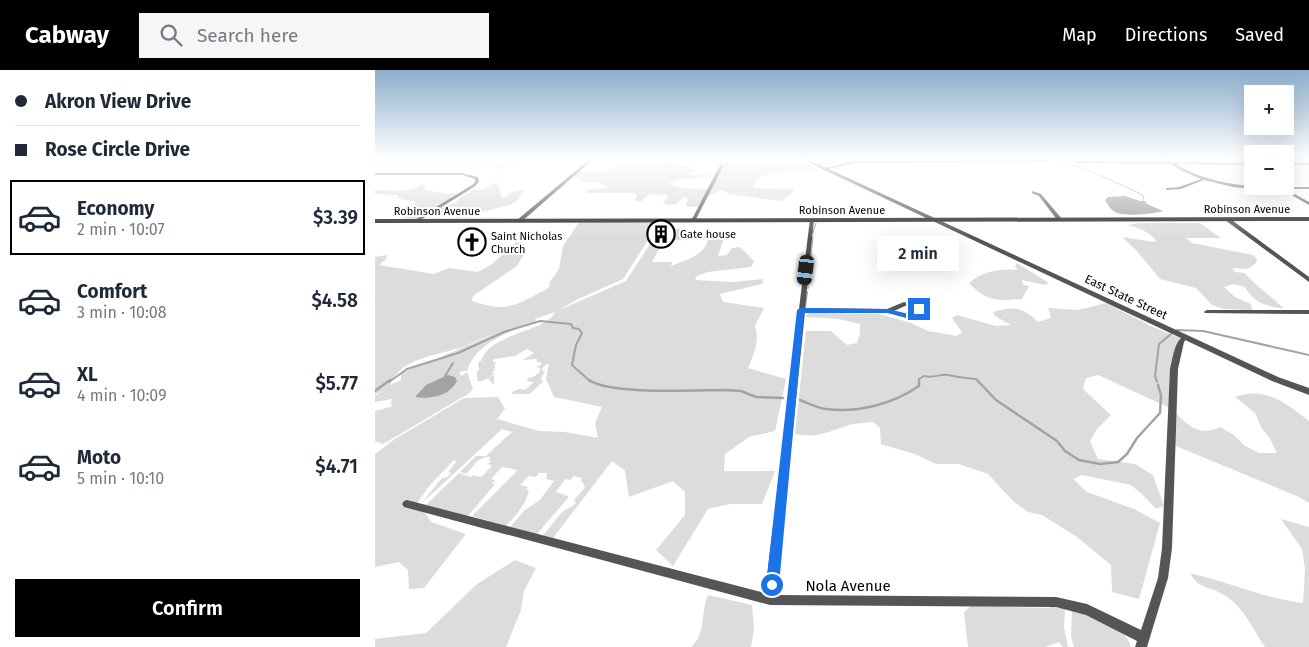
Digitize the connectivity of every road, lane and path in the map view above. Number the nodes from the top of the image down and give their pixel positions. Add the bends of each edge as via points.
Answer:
1 (474, 185) edge
2 (561, 185) edge
3 (712, 185) edge
4 (858, 185) edge
5 (1189, 185) edge
6 (1230, 185) edge
7 (1244, 187) edge
8 (1294, 188) edge
9 (1309, 188) edge
10 (1167, 189) dead end
11 (1033, 192) dead end
12 (1293, 195) edge
13 (1309, 204) edge
14 (1227, 219) junction
15 (1309, 219) edge
16 (812, 220) junction
17 (934, 220) junction
18 (1061, 220) junction
19 (375, 221) edge
20 (417, 221) junction
21 (519, 221) junction
22 (693, 221) junction
23 (1309, 280) edge
24 (801, 310) junction
25 (888, 311) dead end
26 (1207, 312) dead end
27 (1309, 312) edge
28 (1185, 337) junction
29 (1309, 392) edge
30 (407, 504) dead end
31 (771, 600) junction
32 (1143, 642) edge

1 - 20 street
2 - 21 street
3 - 22 street
4 - 17 street, East State Street
5 - 10 street
6 - 7 street
8 - 9 street
11 - 18 street via 1040,195
12 - 13 street
14 - 15 main road, Robinson Avenue
14 - 18 main road, Robinson Avenue
14 - 23 street
16 - 17 main road, Robinson Avenue
16 - 22 main road, Robinson Avenue
16 - 24 street
17 - 18 main road, Robinson Avenue
17 - 28 street, East State Street
19 - 20 main road, Robinson Avenue
20 - 21 main road, Robinson Avenue
21 - 22 main road, Robinson Avenue
24 - 25 street
24 - 31 street
26 - 27 street
28 - 29 street, East State Street
28 - 32 street via 1174,368 1163,578
30 - 31 street, Nola Avenue
31 - 32 street, Nola Avenue via 1056,602 1087,610

